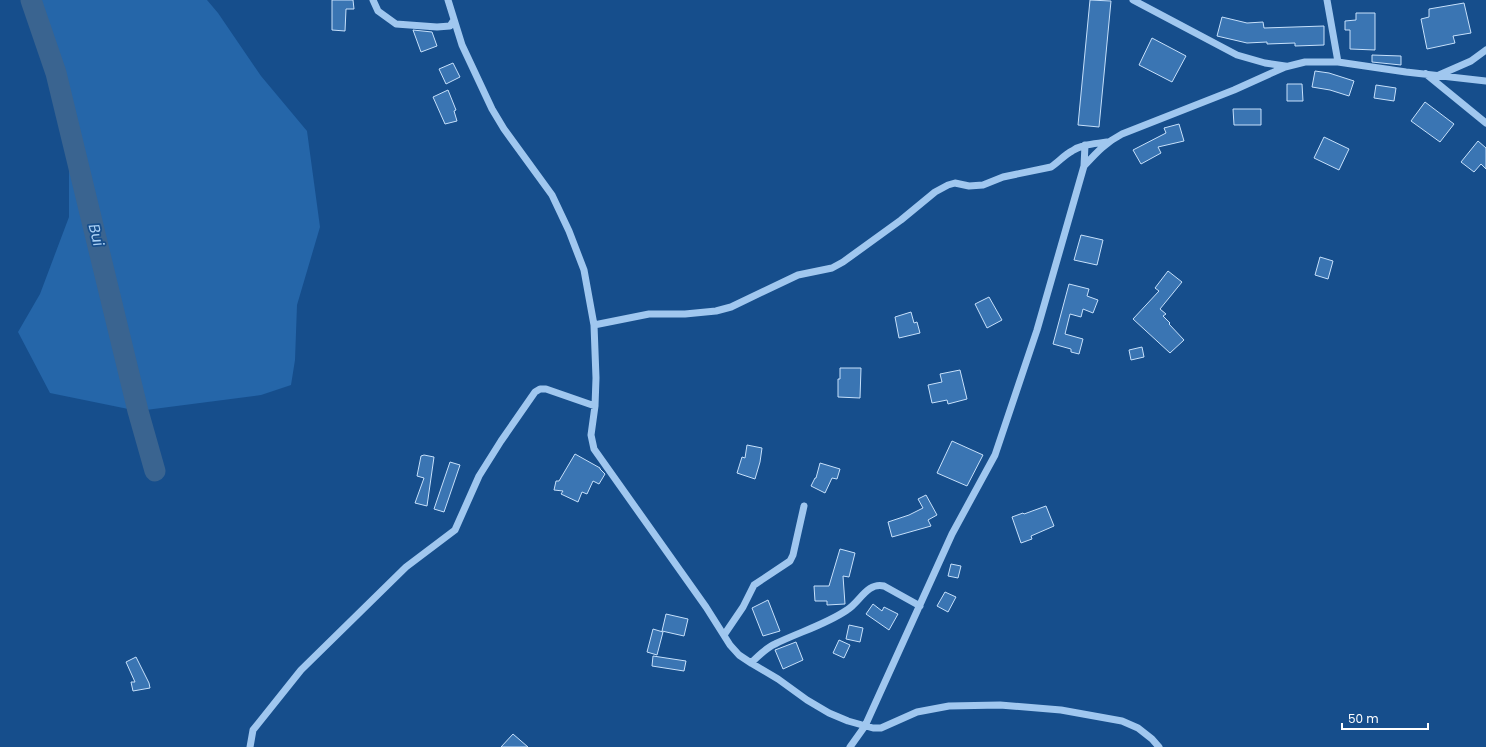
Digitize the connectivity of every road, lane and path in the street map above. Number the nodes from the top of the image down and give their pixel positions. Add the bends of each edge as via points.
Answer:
1 (373, 0) edge
2 (448, 0) edge
3 (1327, 0) edge
4 (1138, 1) edge
5 (454, 20) junction
6 (1486, 50) edge
7 (1338, 62) junction
8 (1285, 66) junction
9 (1426, 74) junction
10 (1438, 76) junction
11 (1486, 81) edge
12 (1486, 123) edge
13 (1107, 142) junction
14 (1085, 145) junction
15 (1084, 166) junction
16 (594, 325) junction
17 (595, 406) junction
18 (804, 506) dead end
19 (920, 606) junction
20 (724, 635) junction
21 (751, 663) junction
22 (865, 726) junction
23 (250, 747) edge
24 (850, 747) edge
25 (1159, 747) edge

1 - 5 street via 378,11 396,24 437,27 450,26
2 - 5 street
3 - 7 street
4 - 8 street via 1237,55
5 - 16 street via 462,44 492,109 552,195 569,231 584,270
6 - 10 street via 1471,61
7 - 8 street via 1304,62
7 - 9 street
8 - 13 street via 1234,90
9 - 10 street
9 - 12 street
10 - 11 street
13 - 14 street
13 - 15 street
14 - 15 street
14 - 16 street via 1074,149 1051,166 1003,177 983,185 948,184 843,262 832,268 798,276 731,307 685,314 649,314
15 - 19 street via 1037,330 995,455 952,534
16 - 17 street
17 - 20 street via 591,435 594,449
17 - 23 street via 546,389 535,392 479,476 455,530 406,567 301,670 253,730
18 - 20 street via 790,561 754,585
19 - 21 street via 884,586 873,586 849,609 774,644
19 - 22 street
20 - 21 street via 739,655
21 - 22 street via 830,713
22 - 24 street
22 - 25 street via 880,728 917,712 950,706 1000,705 1061,710 1122,721 1138,728

